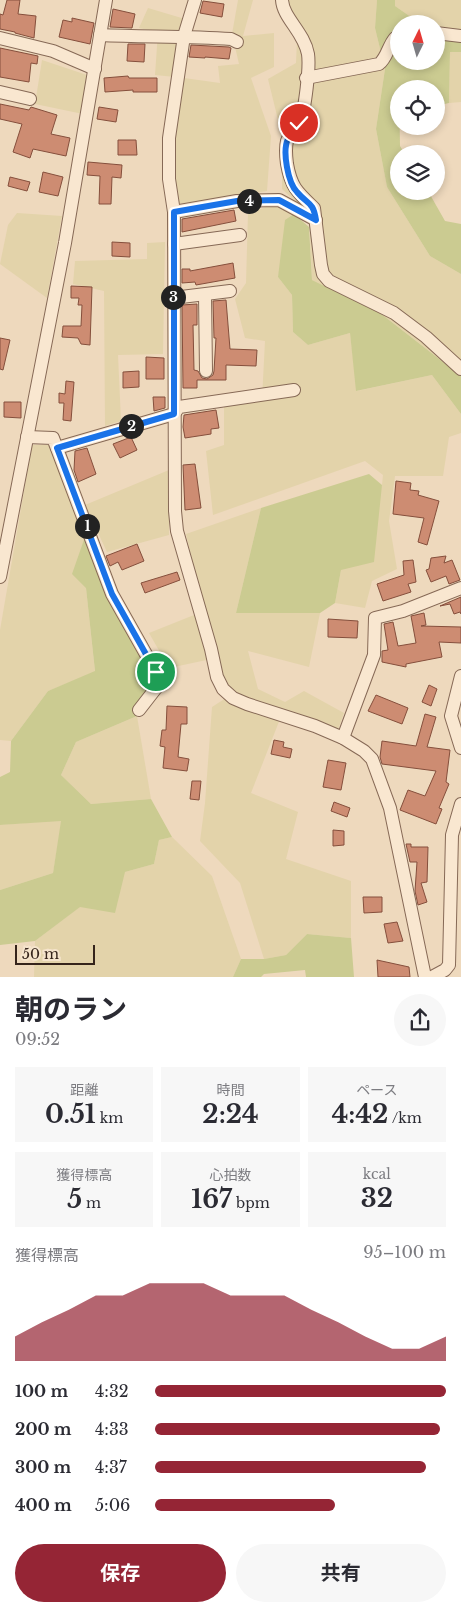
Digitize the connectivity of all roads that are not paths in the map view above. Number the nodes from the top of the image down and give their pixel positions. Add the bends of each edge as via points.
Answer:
1 (106, 0) edge
2 (195, 0) edge
3 (282, 0) edge
4 (445, 34) edge
5 (100, 35) junction
6 (184, 36) junction
7 (461, 36) edge
8 (0, 38) edge
9 (237, 42) dead end
10 (390, 44) edge
11 (95, 69) junction
12 (306, 78) junction
13 (0, 92) edge
14 (30, 99) dead end
15 (174, 212) junction
16 (316, 220) junction
17 (240, 235) dead end
18 (174, 244) junction
19 (230, 292) dead end
20 (205, 295) junction
21 (173, 298) junction
22 (461, 369) edge
23 (206, 372) dead end
24 (294, 390) dead end
25 (174, 414) junction
26 (27, 437) junction
27 (57, 448) junction
28 (6, 518) edge
29 (0, 577) edge
30 (461, 588) edge
31 (461, 676) edge
32 (139, 710) dead end
33 (343, 738) junction
34 (461, 748) edge
35 (461, 804) edge
36 (425, 977) edge
37 (432, 977) edge

1 - 5 street
2 - 6 street
3 - 12 street via 289,18 304,38 308,56
4 - 7 street
5 - 6 street
5 - 11 street
6 - 9 street
6 - 15 street via 169,138 169,179
8 - 11 street via 53,51
10 - 12 street via 385,60 379,64
11 - 26 street
12 - 16 street via 304,108 299,123 287,140 286,152 290,180 296,191 314,208
13 - 14 street
15 - 16 street via 237,201 279,200
15 - 18 street
16 - 22 street via 321,265 328,281 394,313
17 - 18 street
18 - 21 street
19 - 20 street
20 - 21 street
20 - 23 street
21 - 25 street
24 - 25 street via 179,407
25 - 27 street
25 - 33 street via 177,531 222,689 247,704
26 - 27 street via 53,438
26 - 28 street
27 - 32 street via 112,594 160,683
28 - 29 street
30 - 33 street via 403,611 375,618 374,655
31 - 34 street via 451,716
33 - 36 street via 372,760 390,808
35 - 37 street via 452,835 449,965

